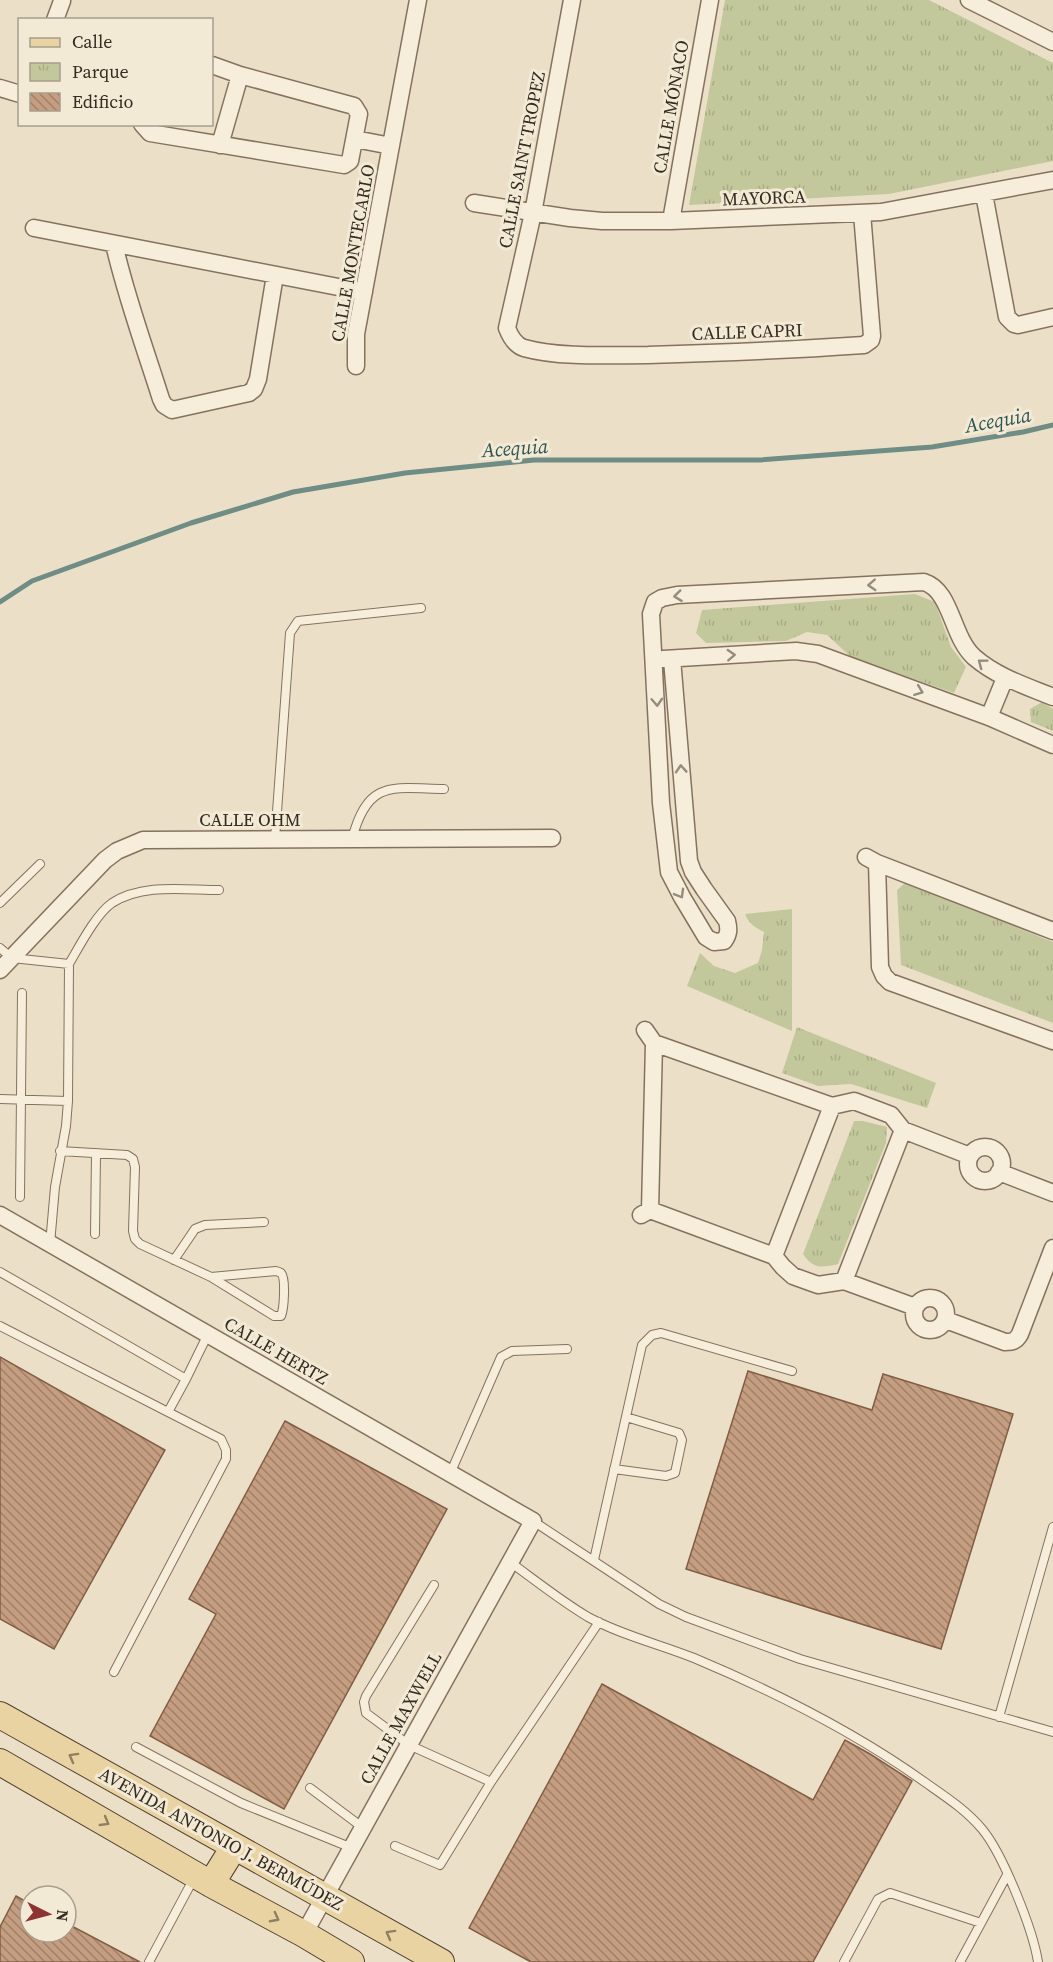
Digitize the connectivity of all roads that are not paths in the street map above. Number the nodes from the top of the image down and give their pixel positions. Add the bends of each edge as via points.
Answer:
1 (418, 0) edge
2 (572, 0) edge
3 (710, 0) edge
4 (969, 0) edge
5 (62, 1) edge
6 (56, 18) edge
7 (1053, 42) edge
8 (213, 65) edge
9 (240, 75) junction
10 (0, 88) edge
11 (18, 93) edge
12 (144, 126) edge
13 (355, 139) junction
14 (220, 145) junction
15 (391, 146) junction
16 (1053, 180) edge
17 (984, 194) junction
18 (474, 203) dead end
19 (533, 213) junction
20 (862, 213) junction
21 (671, 221) junction
22 (34, 228) dead end
23 (114, 244) junction
24 (275, 275) junction
25 (364, 292) junction
26 (1053, 317) edge
27 (507, 328) joint
28 (356, 366) dead end
29 (421, 608) dead end
30 (672, 658) junction
31 (655, 660) junction
32 (1005, 678) junction
33 (1053, 697) edge
34 (988, 717) junction
35 (1053, 745) edge
36 (444, 789) dead end
37 (683, 801) junction
38 (662, 803) junction
39 (552, 838) dead end
40 (276, 839) junction
41 (352, 839) junction
42 (40, 864) dead end
43 (219, 890) dead end
44 (0, 903) edge
45 (1053, 931) edge
46 (6, 953) edge
47 (69, 964) junction
48 (0, 970) edge
49 (22, 993) dead end
50 (1053, 1041) edge
51 (0, 1099) edge
52 (20, 1100) junction
53 (68, 1101) junction
54 (832, 1106) junction
55 (903, 1131) junction
56 (60, 1151) junction
57 (96, 1153) junction
58 (970, 1156) junction
59 (999, 1172) junction
60 (1053, 1192) edge
61 (20, 1197) dead end
62 (0, 1215) edge
63 (264, 1222) dead end
64 (95, 1234) dead end
65 (50, 1244) junction
66 (1053, 1248) edge
67 (774, 1256) junction
68 (174, 1260) junction
69 (0, 1272) edge
70 (211, 1277) junction
71 (844, 1281) junction
72 (0, 1326) edge
73 (208, 1334) junction
74 (567, 1349) dead end
75 (792, 1371) dead end
76 (186, 1379) junction
77 (168, 1412) junction
78 (626, 1417) junction
79 (614, 1469) junction
80 (450, 1474) junction
81 (533, 1521) junction
82 (1053, 1527) edge
83 (594, 1560) junction
84 (510, 1562) junction
85 (434, 1585) dead end
86 (599, 1622) junction
87 (114, 1672) dead end
88 (0, 1715) edge
89 (999, 1717) junction
90 (1053, 1732) edge
91 (409, 1746) junction
92 (136, 1747) dead end
93 (0, 1762) edge
94 (491, 1782) junction
95 (310, 1788) dead end
96 (362, 1827) junction
97 (395, 1846) dead end
98 (234, 1847) junction
99 (352, 1848) junction
100 (1007, 1875) junction
101 (203, 1880) junction
102 (324, 1897) junction
103 (981, 1923) junction
104 (304, 1934) junction
105 (149, 1962) edge
106 (351, 1962) edge
107 (441, 1962) edge
108 (844, 1962) edge
109 (960, 1962) edge
110 (1038, 1962) edge

1 - 15 street, CALLE MONTECARLO
2 - 19 street, CALLE SAINT TROPEZ
3 - 21 street, CALLE MÓNACO
4 - 7 street
5 - 6 street
8 - 9 street, CALLE MONTECARLO
9 - 13 street, CALLE MONTECARLO via 354,106 359,114
9 - 14 street
10 - 11 street
12 - 14 street, CALLE MONTECARLO via 150,133
13 - 14 street, CALLE MONTECARLO via 350,161 344,165
13 - 15 street, CALLE MONTECARLO
15 - 25 street, CALLE MONTECARLO
16 - 17 street, MAYORCA
17 - 20 street, MAYORCA
17 - 26 street via 1007,318 1018,325
18 - 19 street, MAYORCA
19 - 21 street, MAYORCA via 602,221
19 - 27 street, CALLE SAINT TROPEZ
20 - 21 street, MAYORCA
20 - 27 street, CALLE CAPRI via 872,336 864,345 751,353 593,355 522,348
22 - 23 street
23 - 24 street
23 - 24 street via 161,399 172,410 254,390
24 - 25 street
25 - 28 street, CALLE MONTECARLO via 356,334
29 - 40 lane via 298,621 294,625 290,633
30 - 31 street
30 -> 34 street via 796,651 818,654
37 -> 30 street
32 -> 31 street via 967,649 944,599 931,584 924,582 662,598 655,602 651,614
31 -> 38 street
32 - 33 street
32 - 34 street
34 - 35 street
36 - 41 lane via 398,788 378,793 357,818
37 - 38 street
38 -> 37 street via 669,872 706,936 719,942 727,936 729,927 689,861
39 - 41 street, CALLE OHM
40 - 41 street, CALLE OHM
40 - 46 street, CALLE OHM via 143,840 129,845 105,860
42 - 44 lane
43 - 47 lane via 162,889 111,904
45 - 50 street via 871,860 880,967 890,982
46 - 47 lane
46 - 48 street, CALLE OHM
47 - 53 lane
49 - 52 lane
51 - 52 lane
52 - 53 lane
52 - 61 lane
53 - 56 lane
54 - 55 street via 854,1101 891,1115
54 - 67 street
54 - 67 street via 650,1036 645,1213
55 - 58 street
55 - 71 street
56 - 57 lane
56 - 65 lane
57 - 64 lane
57 - 68 lane via 127,1155 133,1160 135,1239
58 - 59 street via 968,1167 975,1178 988,1181
58 - 59 street via 982,1147 992,1149 1002,1162
59 - 60 street
62 - 65 street, CALLE HERTZ
63 - 68 lane via 195,1229
65 - 73 street, CALLE HERTZ
66 - 71 street via 1020,1334 1012,1342 946,1320 938,1329 928,1330 915,1319 915,1307
67 - 71 street via 793,1276 818,1285
68 - 70 lane
69 - 76 lane
70 - 70 lane via 281,1273 281,1316 274,1316
72 - 77 lane
73 - 76 lane
73 - 80 street, CALLE HERTZ
74 - 80 lane via 512,1351 501,1357
75 - 78 lane via 660,1333 652,1335 642,1345
76 - 77 lane
77 - 87 lane via 221,1439 226,1459
78 - 79 lane
78 - 79 lane via 679,1433 682,1440 675,1473 666,1476
79 - 83 lane
80 - 81 street, CALLE HERTZ
81 - 83 lane
81 - 84 street, CALLE MAXWELL
82 - 89 lane
83 - 89 lane via 659,1604 740,1638
84 - 86 lane
84 - 91 street, CALLE MAXWELL
85 - 91 lane via 364,1702 366,1713
86 - 94 lane
86 - 100 lane via 780,1696 898,1763 967,1812 997,1851
98 -> 88 main road, AVENIDA ANTONIO J. BERMÚDEZ
89 - 90 lane
91 - 94 lane
91 - 96 street, CALLE MAXWELL
92 - 99 lane via 241,1803
93 -> 101 main road
94 - 97 lane via 441,1864
95 - 96 lane
96 - 99 street, CALLE MAXWELL
98 - 101 main road
98 - 102 main road, AVENIDA ANTONIO J. BERMÚDEZ
99 - 102 street, CALLE MAXWELL
100 - 103 lane
100 - 110 lane
101 -> 104 main road
101 - 105 lane
102 - 104 street, CALLE MAXWELL
107 -> 102 main road, AVENIDA ANTONIO J. BERMÚDEZ
103 - 108 lane via 890,1893 878,1899
103 - 109 lane
104 - 106 main road

